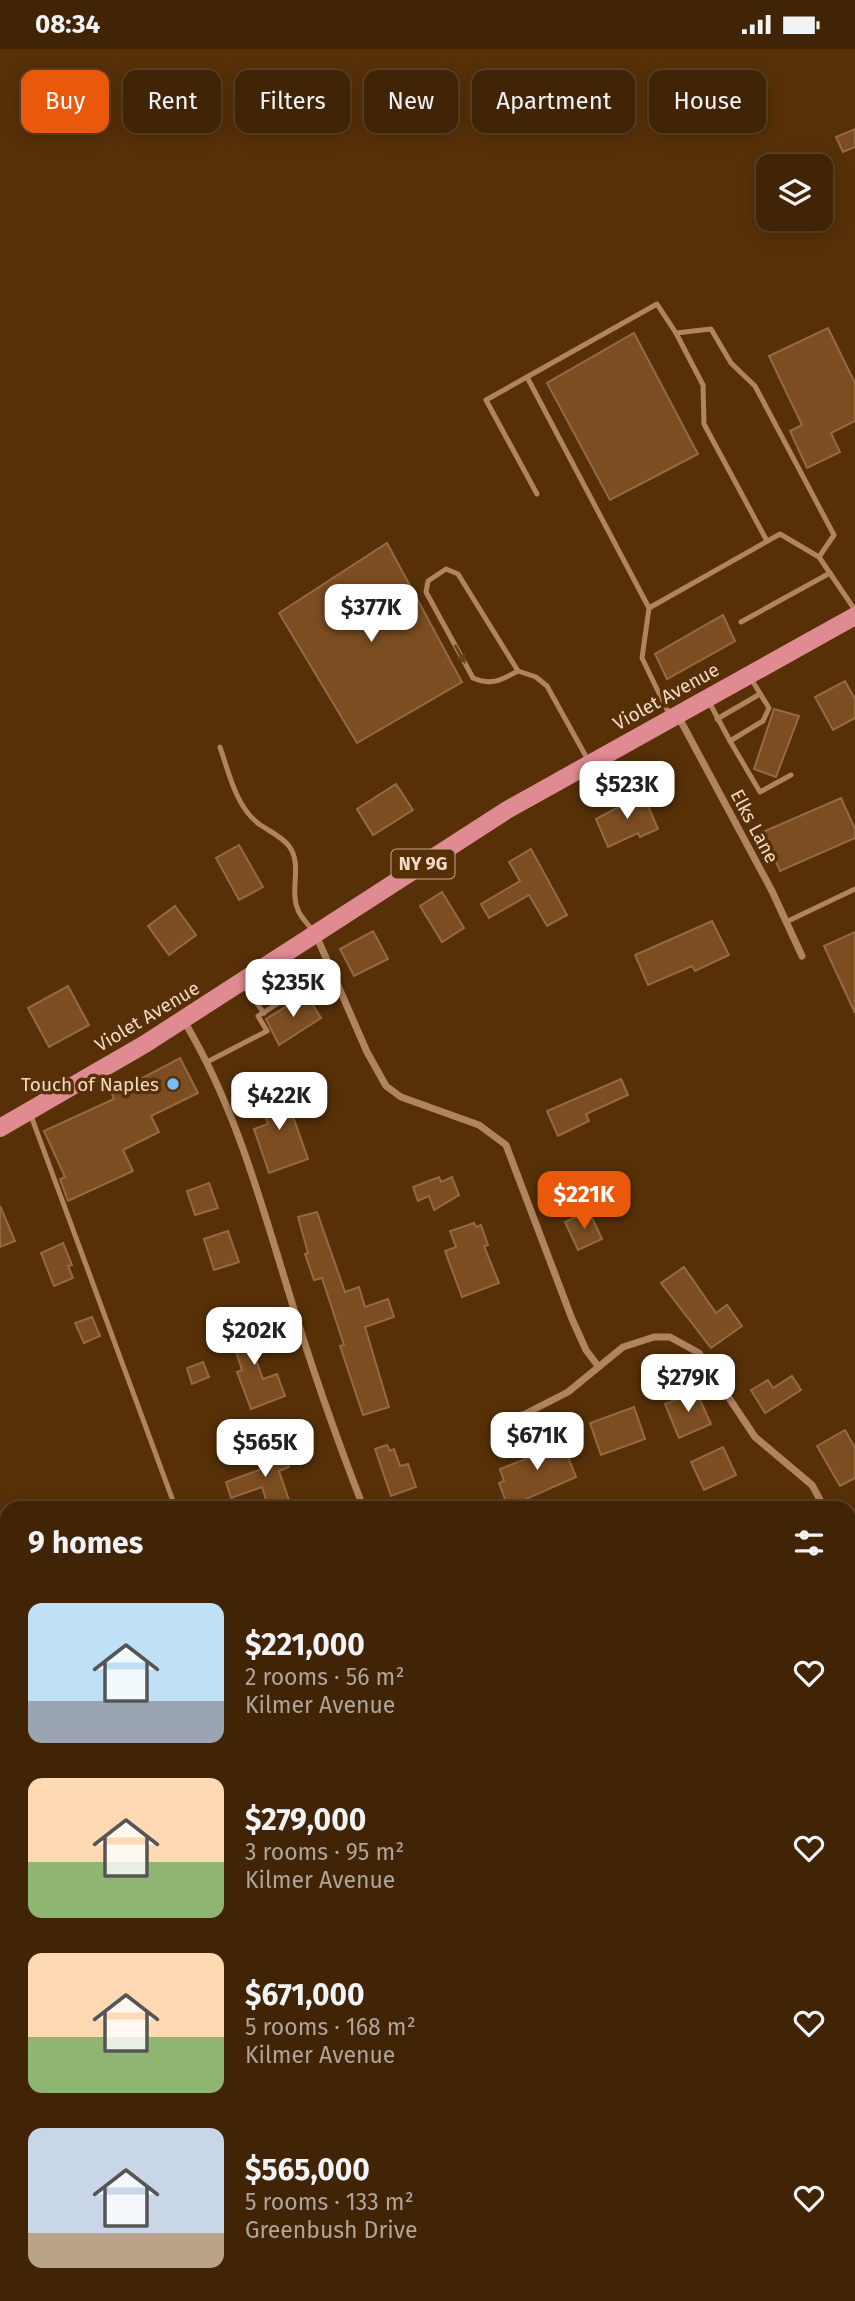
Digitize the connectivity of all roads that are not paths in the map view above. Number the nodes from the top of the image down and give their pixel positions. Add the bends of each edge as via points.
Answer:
1 (676, 333) junction
2 (527, 377) junction
3 (537, 494) dead end
4 (767, 541) junction
5 (819, 557) junction
6 (830, 573) junction
7 (649, 608) junction
8 (855, 610) edge
9 (855, 616) edge
10 (741, 622) dead end
11 (518, 671) junction
12 (749, 674) junction
13 (760, 694) junction
14 (706, 697) junction
15 (674, 715) junction
16 (717, 719) junction
17 (730, 741) junction
18 (220, 747) dead end
19 (590, 762) junction
20 (791, 775) dead end
21 (855, 889) edge
22 (786, 922) junction
23 (316, 934) junction
24 (802, 956) dead end
25 (271, 963) junction
26 (241, 982) junction
27 (264, 1013) junction
28 (183, 1020) junction
29 (208, 1062) junction
30 (29, 1110) junction
31 (0, 1128) edge
32 (598, 1366) junction
33 (499, 1422) dead end
34 (173, 1501) edge
35 (361, 1501) edge
36 (820, 1501) edge

1 - 2 lane via 657,304
1 - 4 lane via 703,385 704,424
1 - 5 lane via 711,329 731,363 755,386 834,535
2 - 3 lane via 486,400
2 - 7 lane
4 - 5 lane via 780,534
4 - 7 lane
5 - 6 lane
6 - 8 lane
6 - 10 lane
7 - 15 lane via 642,658
9 - 12 main road, Violet Avenue / NY 9G
11 -> 11 lane via 458,573 446,569 428,581 426,592 474,678 496,683
11 - 19 lane via 547,686
12 - 13 lane
12 - 14 main road, Violet Avenue / NY 9G
13 - 16 lane
13 - 17 lane via 769,708 763,722
14 - 15 main road, Violet Avenue / NY 9G
14 - 16 lane
15 - 19 main road, Violet Avenue / NY 9G
15 - 22 street, Elks Lane
16 - 17 lane
17 - 20 lane via 760,792
18 - 23 lane via 239,800 258,823 290,847 296,865 298,911
19 - 23 main road, Violet Avenue / NY 9G
21 - 22 lane
22 - 24 street, Elks Lane
23 - 25 main road, Violet Avenue / NY 9G
23 - 32 street via 386,1086 401,1097 479,1125 506,1145 572,1319
25 - 26 main road, Violet Avenue / NY 9G
25 - 27 lane via 299,990
26 - 27 lane
26 - 28 main road, Violet Avenue / NY 9G
27 - 29 lane via 258,1016 267,1031
28 - 29 street
28 - 30 main road, Violet Avenue / NY 9G
29 - 35 street via 241,1137 310,1358
30 - 31 main road, Violet Avenue / NY 9G
30 - 34 lane
32 - 33 street via 568,1392
32 - 36 street via 638,1340 670,1337 685,1343 699,1353 755,1437 811,1485

